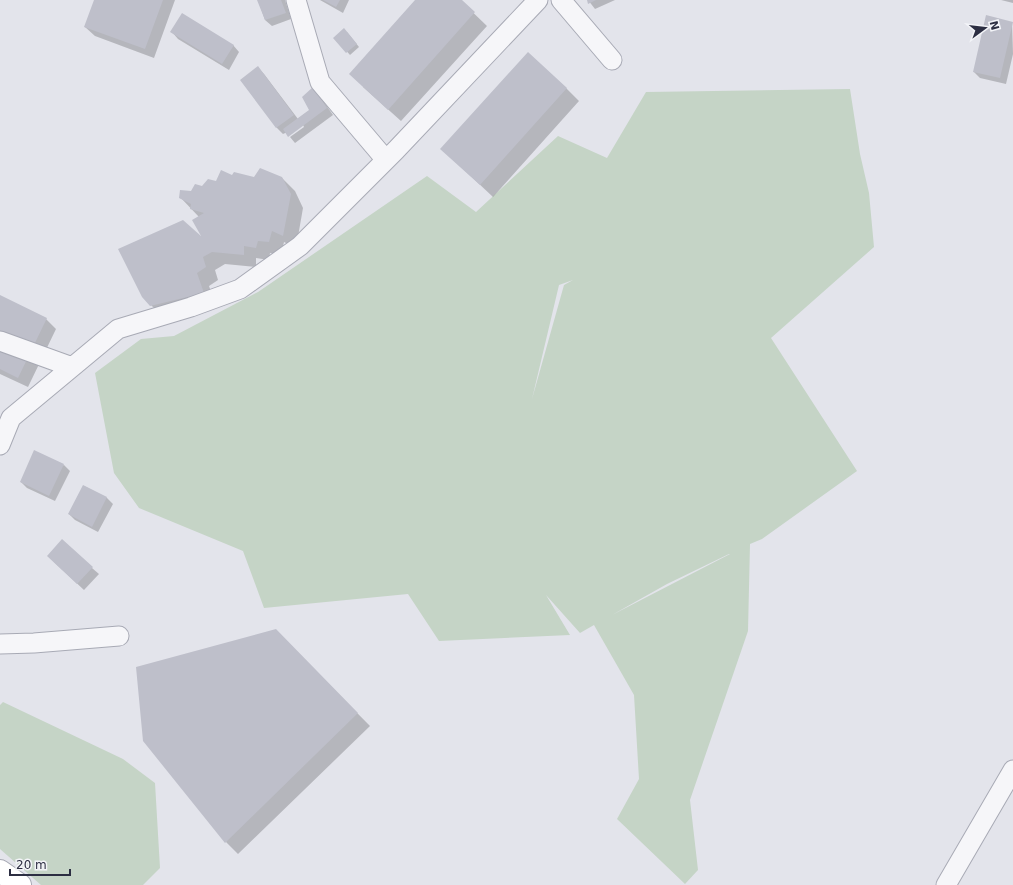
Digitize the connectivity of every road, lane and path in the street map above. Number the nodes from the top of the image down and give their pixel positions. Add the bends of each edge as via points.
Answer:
1 (296, 0) edge
2 (538, 0) edge
3 (561, 0) edge
4 (612, 60) dead end
5 (386, 160) junction
6 (0, 341) edge
7 (72, 367) junction
8 (0, 445) edge
9 (119, 636) dead end
10 (0, 644) edge
11 (1013, 770) edge
12 (0, 871) edge
13 (20, 885) edge
14 (946, 885) edge

1 - 5 street via 320,82
2 - 5 street
3 - 4 street
5 - 7 street via 300,246 240,289 118,329
6 - 7 street
7 - 8 street via 11,418
9 - 10 street
11 - 14 street
12 - 13 street

